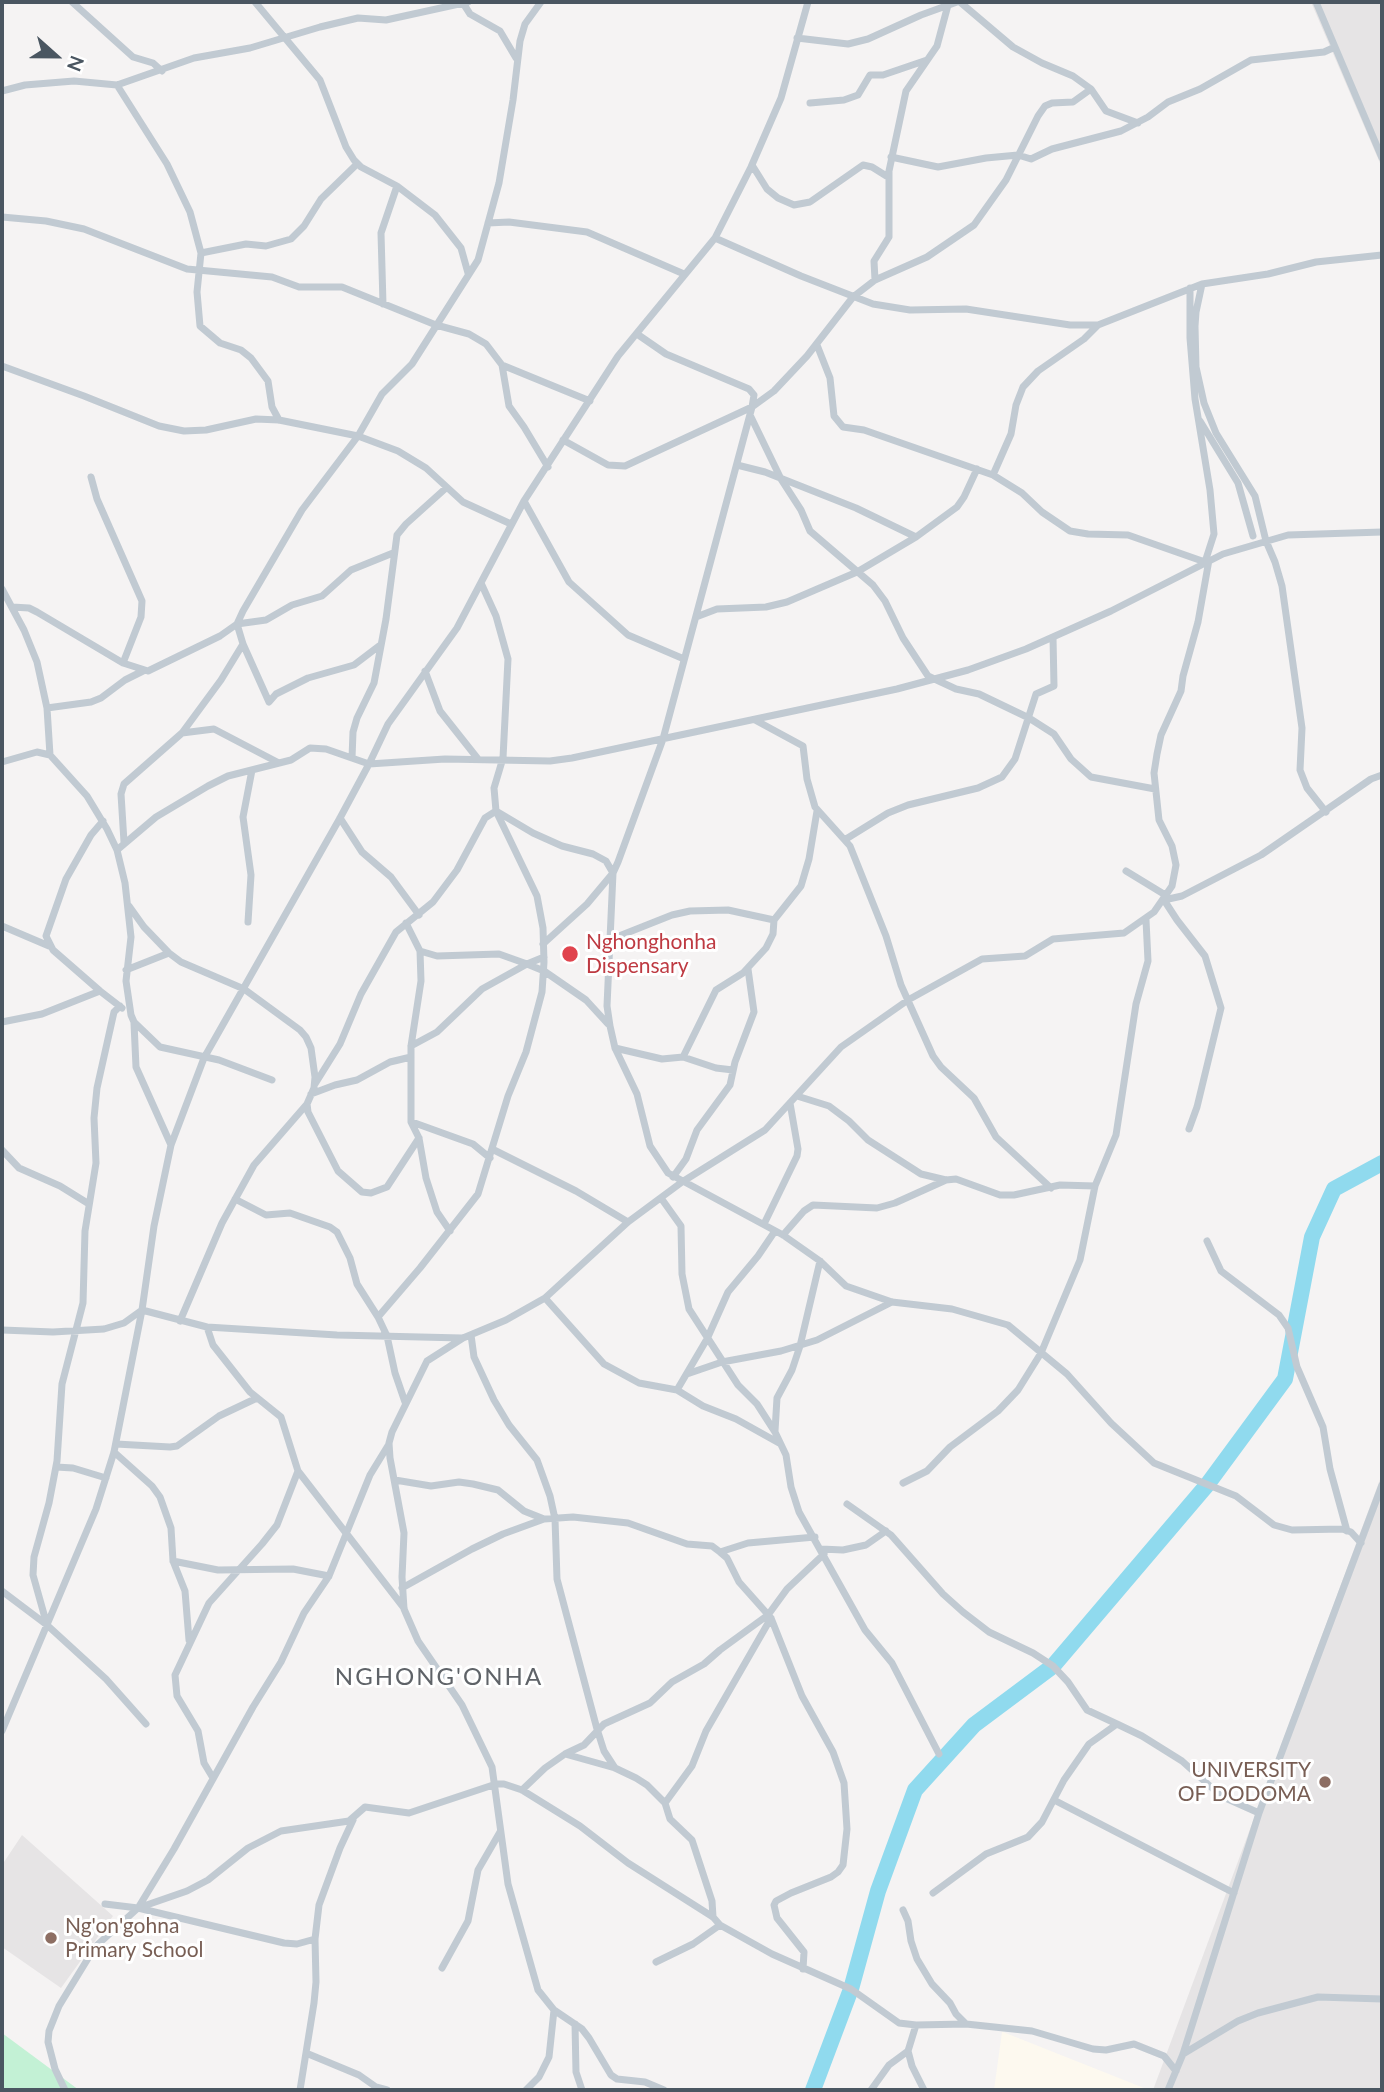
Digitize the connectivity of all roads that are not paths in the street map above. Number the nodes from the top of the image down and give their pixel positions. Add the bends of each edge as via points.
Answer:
1 (72, 2) edge
2 (255, 2) edge
3 (466, 2) edge
4 (541, 2) edge
5 (808, 2) edge
6 (959, 2) edge
7 (1316, 2) edge
8 (444, 4) edge
9 (948, 5) junction
10 (285, 38) junction
11 (797, 38) junction
12 (1335, 47) junction
13 (517, 60) junction
14 (928, 60) junction
15 (162, 71) junction
16 (117, 85) junction
17 (1091, 89) junction
18 (2, 91) edge
19 (810, 103) dead end
20 (1139, 123) junction
21 (1018, 155) junction
22 (891, 157) junction
23 (1382, 158) edge
24 (357, 164) junction
25 (752, 164) junction
26 (888, 177) junction
27 (397, 186) junction
28 (2, 217) edge
29 (488, 223) junction
30 (715, 238) junction
31 (201, 253) junction
32 (1382, 255) edge
33 (201, 270) junction
34 (468, 272) junction
35 (684, 274) junction
36 (875, 280) junction
37 (1202, 284) junction
38 (1190, 288) junction
39 (853, 297) junction
40 (383, 304) junction
41 (436, 325) junction
42 (1098, 325) junction
43 (636, 334) junction
44 (817, 345) junction
45 (502, 365) junction
46 (2, 366) edge
47 (590, 401) junction
48 (752, 407) junction
49 (750, 417) junction
50 (1197, 417) junction
51 (279, 420) junction
52 (358, 436) junction
53 (563, 440) junction
54 (737, 465) junction
55 (548, 467) junction
56 (977, 470) junction
57 (993, 475) junction
58 (91, 477) dead end
59 (781, 479) junction
60 (446, 488) junction
61 (524, 501) junction
62 (511, 524) junction
63 (1382, 532) edge
64 (1254, 536) dead end
65 (916, 537) junction
66 (1266, 541) junction
67 (393, 553) junction
68 (1207, 561) junction
69 (857, 572) junction
70 (481, 583) junction
71 (2, 589) edge
72 (12, 607) junction
73 (696, 617) junction
74 (237, 624) junction
75 (1054, 637) junction
76 (243, 644) junction
77 (379, 646) junction
78 (684, 659) junction
79 (123, 663) junction
80 (144, 671) junction
81 (425, 671) junction
82 (936, 679) junction
83 (47, 708) junction
84 (1029, 718) junction
85 (754, 720) junction
86 (182, 733) junction
87 (663, 739) junction
88 (50, 755) junction
89 (352, 758) junction
90 (478, 758) junction
91 (503, 758) junction
92 (2, 762) edge
93 (280, 763) junction
94 (369, 764) junction
95 (251, 770) junction
96 (1382, 775) edge
97 (1156, 789) junction
98 (496, 811) junction
99 (817, 811) junction
100 (1326, 812) junction
101 (340, 818) junction
102 (103, 821) junction
103 (846, 839) junction
104 (124, 842) junction
105 (117, 850) junction
106 (1126, 871) dead end
107 (613, 873) junction
108 (1166, 898) junction
109 (127, 904) junction
110 (418, 915) junction
111 (774, 920) junction
112 (1146, 920) junction
113 (248, 922) dead end
114 (406, 923) junction
115 (2, 926) edge
116 (609, 940) junction
117 (543, 944) junction
118 (51, 948) junction
119 (420, 951) junction
120 (169, 953) junction
121 (544, 957) junction
122 (527, 964) junction
123 (748, 969) junction
124 (125, 970) junction
125 (544, 971) junction
126 (244, 989) junction
127 (100, 991) junction
128 (908, 1000) junction
129 (120, 1006) junction
130 (133, 1019) junction
131 (2, 1022) edge
132 (610, 1026) junction
133 (411, 1046) junction
134 (615, 1048) junction
135 (411, 1056) junction
136 (204, 1058) junction
137 (683, 1058) junction
138 (733, 1070) junction
139 (272, 1080) dead end
140 (315, 1084) junction
141 (311, 1094) junction
142 (797, 1096) junction
143 (790, 1103) junction
144 (307, 1104) junction
145 (411, 1122) junction
146 (1189, 1129) dead end
147 (419, 1138) junction
148 (171, 1145) junction
149 (492, 1149) junction
150 (2, 1150) edge
151 (490, 1158) junction
152 (673, 1177) junction
153 (946, 1180) junction
154 (682, 1182) junction
155 (1095, 1185) junction
156 (1051, 1188) junction
157 (661, 1198) junction
158 (235, 1199) junction
159 (89, 1204) junction
160 (628, 1222) junction
161 (764, 1224) junction
162 (450, 1231) junction
163 (779, 1233) junction
164 (1207, 1241) dead end
165 (820, 1261) junction
166 (545, 1298) junction
167 (892, 1302) junction
168 (142, 1310) junction
169 (378, 1317) junction
170 (180, 1321) junction
171 (207, 1327) junction
172 (2, 1330) edge
173 (76, 1330) junction
174 (387, 1336) junction
175 (467, 1337) junction
176 (706, 1339) junction
177 (800, 1346) junction
178 (1041, 1353) junction
179 (722, 1362) junction
180 (687, 1374) junction
181 (677, 1390) junction
182 (257, 1398) junction
183 (405, 1402) junction
184 (775, 1433) junction
185 (389, 1443) junction
186 (781, 1444) junction
187 (115, 1448) junction
188 (56, 1467) junction
189 (298, 1471) junction
190 (106, 1479) junction
191 (396, 1480) junction
192 (902, 1483) dead end
193 (1381, 1489) edge
194 (847, 1504) dead end
195 (544, 1519) junction
196 (555, 1519) junction
197 (886, 1531) junction
198 (1347, 1531) junction
199 (348, 1535) junction
200 (815, 1537) junction
201 (1360, 1543) junction
202 (720, 1552) junction
203 (823, 1552) junction
204 (173, 1561) junction
205 (240, 1570) junction
206 (329, 1576) junction
207 (402, 1588) junction
208 (2, 1591) edge
209 (404, 1609) junction
210 (770, 1617) junction
211 (47, 1625) junction
212 (190, 1642) junction
213 (146, 1724) dead end
214 (1117, 1724) junction
215 (597, 1729) junction
216 (2, 1731) edge
217 (565, 1754) junction
218 (939, 1754) dead end
219 (615, 1768) junction
220 (213, 1778) junction
221 (496, 1784) junction
222 (522, 1790) junction
223 (1054, 1800) junction
224 (665, 1803) junction
225 (1259, 1813) junction
226 (353, 1820) junction
227 (500, 1832) junction
228 (933, 1892) dead end
229 (1234, 1893) junction
230 (105, 1904) dead end
231 (138, 1908) junction
232 (903, 1910) dead end
233 (713, 1917) junction
234 (720, 1925) junction
235 (315, 1939) junction
236 (656, 1962) dead end
237 (442, 1968) dead end
238 (803, 1969) junction
239 (1382, 1999) edge
240 (554, 2010) junction
241 (575, 2024) junction
242 (966, 2024) junction
243 (916, 2025) junction
244 (908, 2051) junction
245 (306, 2053) junction
246 (1183, 2054) junction
247 (1176, 2071) junction
248 (65, 2090) edge
249 (300, 2090) edge
250 (387, 2090) edge
251 (526, 2090) edge
252 (582, 2090) edge
253 (664, 2090) edge
254 (871, 2090) edge
255 (924, 2090) edge
256 (1168, 2090) edge

1 - 15 street via 134,57
2 - 10 street
3 - 8 street
3 - 13 street via 470,14 500,32
4 - 13 street via 522,32
5 - 11 street
6 - 9 street
6 - 17 street via 1013,47
7 - 12 street
8 - 10 street via 386,20 358,18
9 - 11 street via 848,44
9 - 14 street via 937,46
10 - 15 street via 194,58
10 - 24 street via 320,80
11 - 25 street via 781,99
12 - 20 street via 1251,60 1168,102
12 - 23 street
13 - 29 street via 499,183
14 - 19 street via 870,75 858,94 845,100
14 - 22 street via 906,91
15 - 16 street
16 - 18 street via 63,82
16 - 31 street via 183,194
17 - 20 street via 1106,111
17 - 21 street via 1073,102 1045,106
20 - 21 street via 1031,159
21 - 22 street via 938,167
21 - 36 street via 974,225 927,257
22 - 26 street
24 - 27 street
24 - 31 street via 321,199 291,239
25 - 26 street via 767,189 794,205 810,202 863,165
25 - 30 street
26 - 36 street via 889,233 874,261
27 - 34 street via 442,222 461,247
27 - 40 street via 381,233
28 - 33 street via 84,229 180,267
29 - 34 street via 478,260
29 - 35 street via 587,232
30 - 35 street
30 - 39 street
31 - 33 street
32 - 37 street via 1316,262
33 - 40 street via 272,277 299,287 336,286
33 - 51 street via 197,292 200,327 251,358 268,381
34 - 41 street
35 - 43 street
36 - 39 street
37 - 38 street
37 - 66 street via 1195,318 1196,367 1204,403 1216,433 1255,496
38 - 42 street
38 - 50 street
39 - 42 street via 899,308 966,309
39 - 44 street
40 - 41 street
41 - 45 street via 486,344
41 - 52 street via 412,364 377,401
42 - 57 street via 1023,387 1011,434
43 - 47 street
43 - 48 street via 666,354 748,389 754,395
44 - 48 street
44 - 56 street via 828,370 839,424
45 - 47 street
45 - 55 street via 509,406
46 - 51 street via 159,426 206,430 256,419
47 - 53 street
48 - 49 street
48 - 53 street via 625,466 607,465
49 - 54 street
49 - 59 street
50 - 64 street via 1238,483
50 - 68 street via 1214,534
51 - 52 street
52 - 60 street via 405,455
52 - 74 street via 302,510
53 - 55 street
54 - 59 street
54 - 73 street
55 - 61 street
56 - 57 street
56 - 65 street via 961,503
57 - 68 street via 1070,531 1128,535
58 - 79 street via 142,601 141,617
59 - 65 street
59 - 69 street via 813,535
60 - 62 street via 463,502
60 - 67 street via 397,535
61 - 62 street
61 - 78 street via 569,582 628,635
62 - 70 street
63 - 66 street via 1309,533
65 - 69 street
66 - 68 street
66 - 100 street via 1282,586 1302,728 1300,770 1307,788
67 - 74 street via 351,570 322,596 292,605 266,620
67 - 77 street
68 - 75 street
68 - 97 street via 1181,691 1158,744
69 - 73 street via 787,602 717,609
69 - 82 street via 885,601 923,671
70 - 81 street via 457,628
70 - 91 street via 507,652
71 - 72 street
72 - 79 street via 37,612
72 - 83 street via 37,662
73 - 78 street
74 - 76 street
74 - 80 street
75 - 82 street
75 - 84 street via 1055,682 1036,694
76 - 77 street via 269,702 314,676 354,665
76 - 86 street
77 - 89 street via 374,683 353,732
78 - 87 street
79 - 80 street
80 - 83 street via 91,702
81 - 90 street via 440,712
81 - 94 street via 387,724
82 - 84 street
82 - 85 street
83 - 88 street
84 - 97 street via 1058,738 1086,775
84 - 103 street via 1015,759 1002,778 908,805
85 - 87 street
85 - 99 street via 803,747
86 - 93 street via 214,729
86 - 104 street via 124,785
87 - 91 street via 561,760
87 - 107 street
88 - 92 street via 32,752
88 - 102 street
89 - 93 street via 316,747
89 - 94 street
90 - 91 street
90 - 94 street
91 - 98 street via 494,788
93 - 95 street
94 - 101 street
95 - 104 street via 208,786
95 - 113 street via 243,817 251,881
96 - 100 street
97 - 108 street via 1161,827 1176,865
98 - 107 street via 553,842 601,857
98 - 110 street via 485,818 457,870
98 - 117 street via 537,896
99 - 103 street
99 - 111 street via 804,878
100 - 108 street via 1261,855 1182,895
101 - 110 street via 354,842 391,877
101 - 126 street
102 - 105 street
102 - 118 street via 66,879 47,936
103 - 128 street
104 - 105 street
105 - 109 street
106 - 108 street
107 - 116 street
107 - 117 street
108 - 112 street
108 - 146 street via 1205,956 1221,1008
109 - 120 street
109 - 124 street via 131,937
110 - 114 street
111 - 116 street via 728,910 690,911
111 - 123 street via 766,948
112 - 128 street via 1124,933 1053,939 1025,956 982,959
112 - 155 street via 1148,961 1136,1004 1118,1125
114 - 119 street
114 - 140 street via 374,967 340,1044
115 - 118 street
116 - 132 street
117 - 121 street
118 - 127 street
119 - 122 street via 437,956 499,954
119 - 133 street via 421,981
120 - 124 street
120 - 126 street
121 - 122 street
121 - 125 street
122 - 125 street
122 - 133 street via 482,989 437,1032
123 - 137 street via 716,990
123 - 138 street via 754,1012
124 - 130 street
125 - 132 street via 586,1000
125 - 149 street via 533,1030
126 - 136 street
126 - 140 street via 306,1037
127 - 129 street
127 - 131 street via 42,1014
128 - 142 street via 841,1047
128 - 156 street via 941,1067 974,1098 996,1138
129 - 130 street
129 - 159 street via 114,1012 95,1100 96,1163
130 - 136 street via 160,1047
130 - 148 street via 136,1067
132 - 134 street
133 - 135 street
134 - 137 street via 662,1059
134 - 152 street via 633,1083 650,1146
135 - 141 street via 358,1080
135 - 145 street
136 - 139 street
136 - 148 street
137 - 138 street
138 - 152 street via 726,1093 697,1130
140 - 141 street
141 - 144 street
142 - 143 street
142 - 153 street via 829,1106 868,1140 916,1172
143 - 154 street via 765,1130
143 - 161 street via 797,1156
144 - 147 street via 338,1171 367,1193 389,1184
144 - 158 street via 258,1159
145 - 147 street
145 - 151 street via 473,1144
147 - 162 street via 437,1212
148 - 168 street
149 - 151 street
149 - 160 street
150 - 159 street via 19,1168
151 - 162 street via 478,1195
152 - 154 street
153 - 156 street via 956,1179 1000,1195
153 - 163 street via 877,1208 813,1205
154 - 157 street
154 - 161 street
155 - 156 street
155 - 178 street via 1080,1260
157 - 160 street
157 - 176 street via 681,1226 685,1294
158 - 169 street via 266,1214 290,1213 335,1230 350,1258 356,1284
158 - 170 street
159 - 173 street via 83,1244 83,1303
160 - 166 street
161 - 163 street
162 - 169 street
163 - 165 street
163 - 176 street via 728,1293
164 - 198 street via 1221,1271 1279,1315 1288,1328 1297,1367 1323,1427
165 - 167 street via 846,1286
165 - 177 street
166 - 175 street
166 - 181 street via 604,1364 639,1383
167 - 177 street
167 - 178 street via 952,1309 1008,1325
168 - 170 street
168 - 173 street via 113,1327
168 - 187 street
169 - 174 street
170 - 171 street
171 - 174 street
171 - 182 street via 213,1345
172 - 173 street
173 - 188 street via 62,1384
174 - 175 street
174 - 183 street
175 - 183 street via 426,1362
175 - 196 street via 494,1400 540,1468
176 - 179 street
176 - 180 street
177 - 179 street
177 - 184 street via 778,1398
178 - 192 street via 1018,1390 998,1411 927,1471
178 - 198 street via 1154,1463 1236,1496 1280,1528
179 - 180 street
179 - 184 street
180 - 181 street
181 - 186 street
182 - 187 street via 219,1416 177,1446
182 - 189 street via 281,1417
183 - 185 street
184 - 186 street
185 - 191 street
185 - 199 street via 370,1475
186 - 200 street via 799,1512
187 - 190 street
187 - 204 street via 160,1497 169,1521
188 - 190 street
188 - 211 street via 34,1557 33,1575
189 - 199 street
189 - 205 street via 277,1525
190 - 211 street
191 - 195 street via 431,1486 465,1482 494,1489
191 - 207 street via 404,1533
193 - 201 street
194 - 197 street
195 - 196 street
195 - 207 street via 486,1542
196 - 202 street via 628,1523
196 - 215 street via 557,1579
197 - 203 street via 866,1545
197 - 214 street via 963,1612 989,1632 1053,1666 1087,1710
198 - 201 street
199 - 206 street
199 - 209 street
200 - 202 street via 748,1543
200 - 203 street
201 - 225 street
202 - 210 street
203 - 210 street via 787,1589
203 - 218 street via 865,1630 892,1663
204 - 205 street
204 - 212 street via 186,1591
205 - 206 street via 293,1569
205 - 212 street via 209,1603
206 - 220 street
207 - 209 street
208 - 211 street
209 - 221 street via 418,1641 462,1705
210 - 215 street via 673,1682 650,1703
210 - 224 street via 706,1731 692,1766
210 - 238 street via 844,1783 847,1829 843,1865 831,1877 774,1905 777,1917 804,1952
211 - 213 street via 106,1679
211 - 216 street
212 - 220 street via 174,1675 175,1690 198,1731 204,1763
214 - 223 street via 1089,1744
214 - 225 street via 1182,1761 1221,1796
215 - 217 street via 584,1745
215 - 219 street
217 - 219 street
217 - 222 street
219 - 224 street via 646,1785
220 - 231 street
221 - 222 street
221 - 226 street via 409,1813 365,1807
221 - 227 street
222 - 233 street
223 - 228 street via 1028,1837 986,1854
223 - 229 street
224 - 233 street via 670,1819 692,1840 712,1900
225 - 229 street
226 - 231 street via 281,1831 248,1848 203,1884
226 - 235 street via 321,1898
227 - 237 street via 478,1870 468,1921
227 - 240 street via 508,1884 532,1974
229 - 246 street
230 - 231 street
231 - 235 street via 284,1943
231 - 248 street via 95,1947 53,2020 50,2050
232 - 242 street via 917,1959
233 - 234 street
234 - 236 street
234 - 238 street
235 - 245 street via 316,1982
238 - 243 street via 851,1989 899,2023
239 - 246 street via 1318,1997 1258,2013
240 - 241 street
240 - 251 street via 549,2057
241 - 252 street via 576,2071
241 - 253 street via 589,2038 611,2076
242 - 243 street
242 - 247 street via 1047,2034 1093,2049 1134,2044 1164,2056
243 - 244 street
244 - 254 street via 889,2065
244 - 255 street
245 - 249 street
245 - 250 street
246 - 247 street
247 - 256 street

